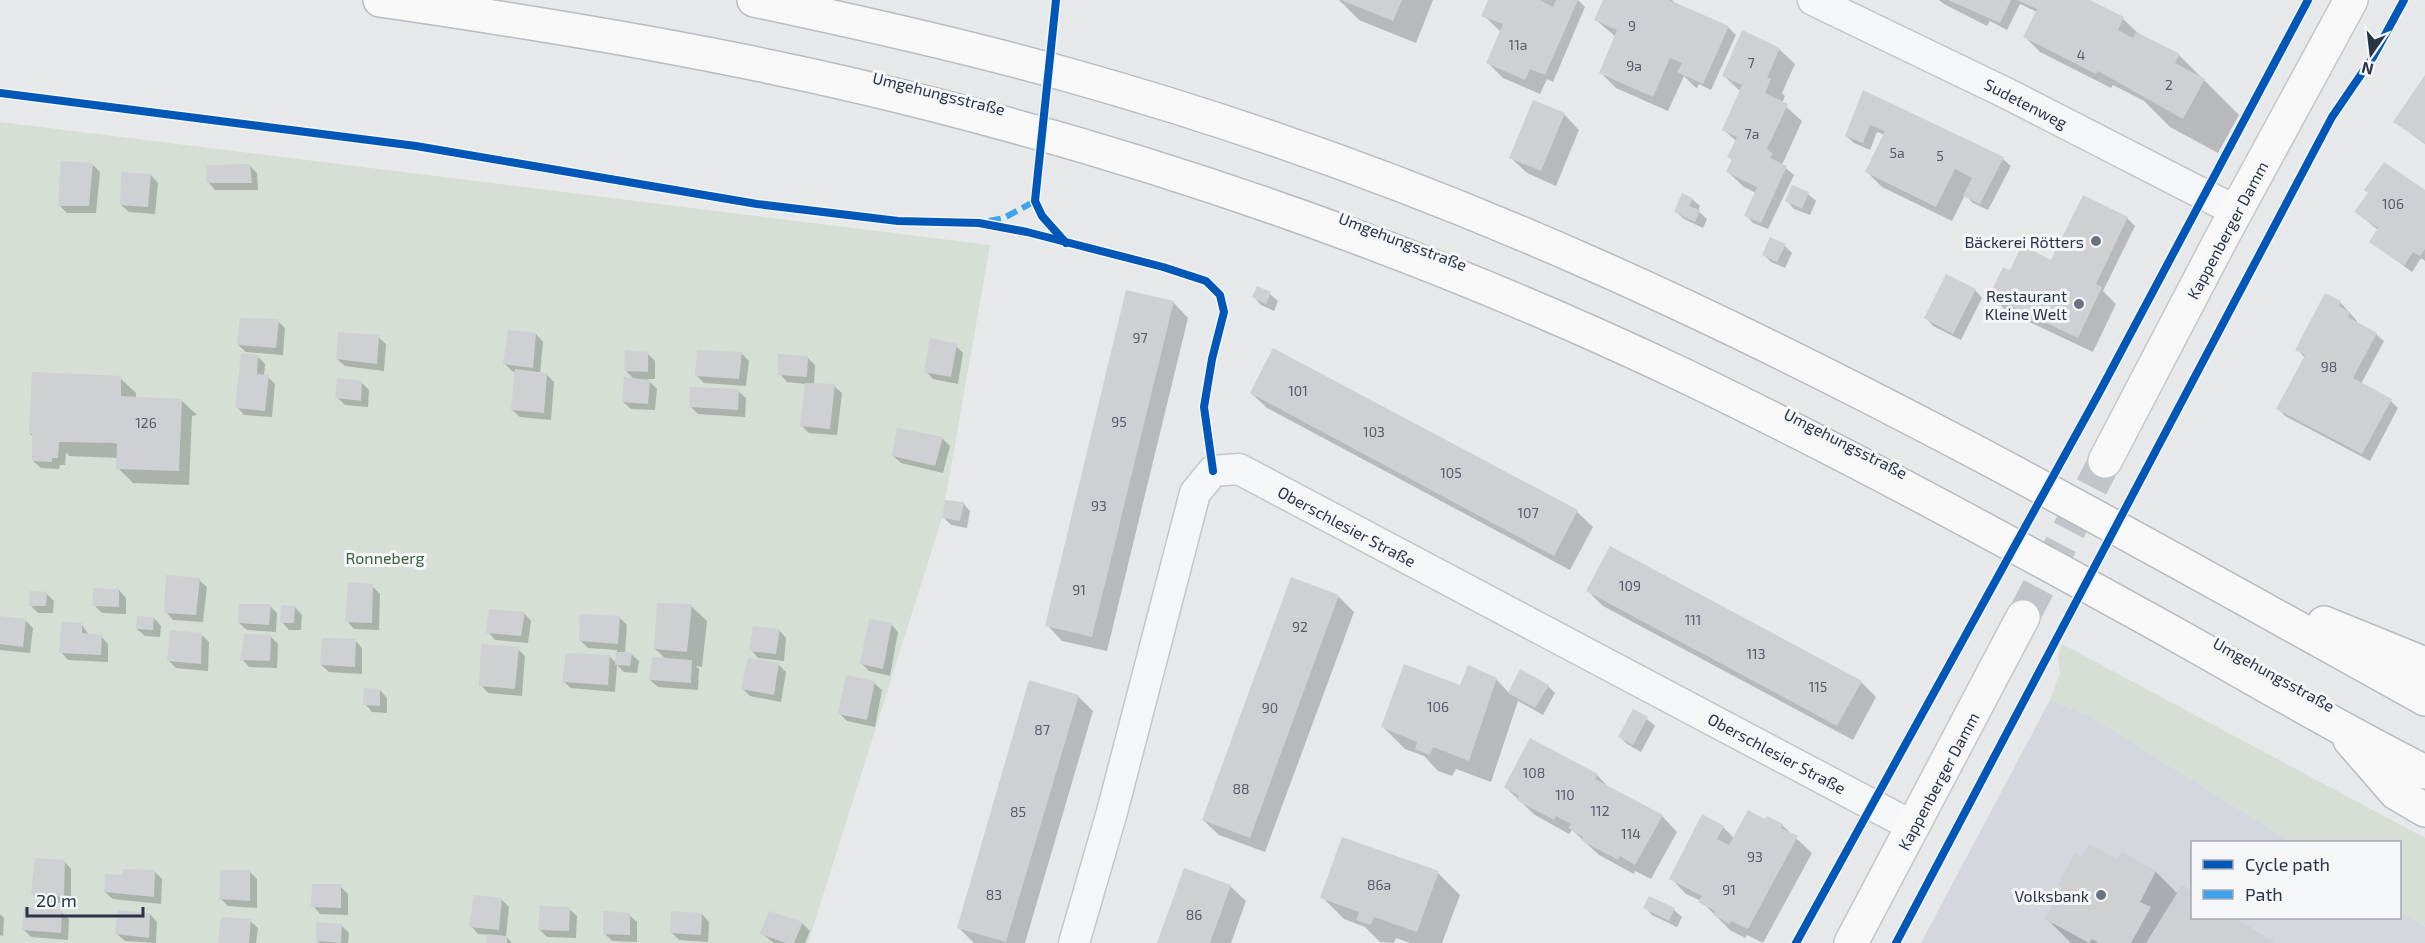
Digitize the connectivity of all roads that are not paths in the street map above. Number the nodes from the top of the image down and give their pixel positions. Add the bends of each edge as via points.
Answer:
1 (380, 0) edge
2 (753, 0) edge
3 (1813, 0) edge
4 (2351, 0) edge
5 (2236, 211) junction
6 (2105, 461) tunnel mouth
7 (2189, 568) junction
8 (2023, 617) tunnel mouth
9 (2425, 664) edge
10 (2425, 699) edge
11 (2337, 725) junction
12 (2425, 772) edge
13 (2425, 810) edge
14 (1914, 827) junction
15 (1074, 943) edge
16 (1851, 943) edge

1 - 11 main road, Umgehungsstraße via 738,60 919,101 1128,159 1328,226 1548,313 1685,376 1929,500
2 - 7 main road via 864,23 1066,74 1286,145 1432,198 1588,262 1728,327
3 - 5 street, Sudetenweg
4 - 5 main road, Kappenberger Damm
5 - 6 main road, Kappenberger Damm
7 - 9 main road
7 - 10 main road
8 - 14 main road, Kappenberger Damm
11 - 12 main road, Umgehungsstraße
11 - 13 main road via 2396,793
14 - 15 street, Oberschlesier Straße via 1239,469 1212,471 1195,493
14 - 16 main road, Kappenberger Damm

